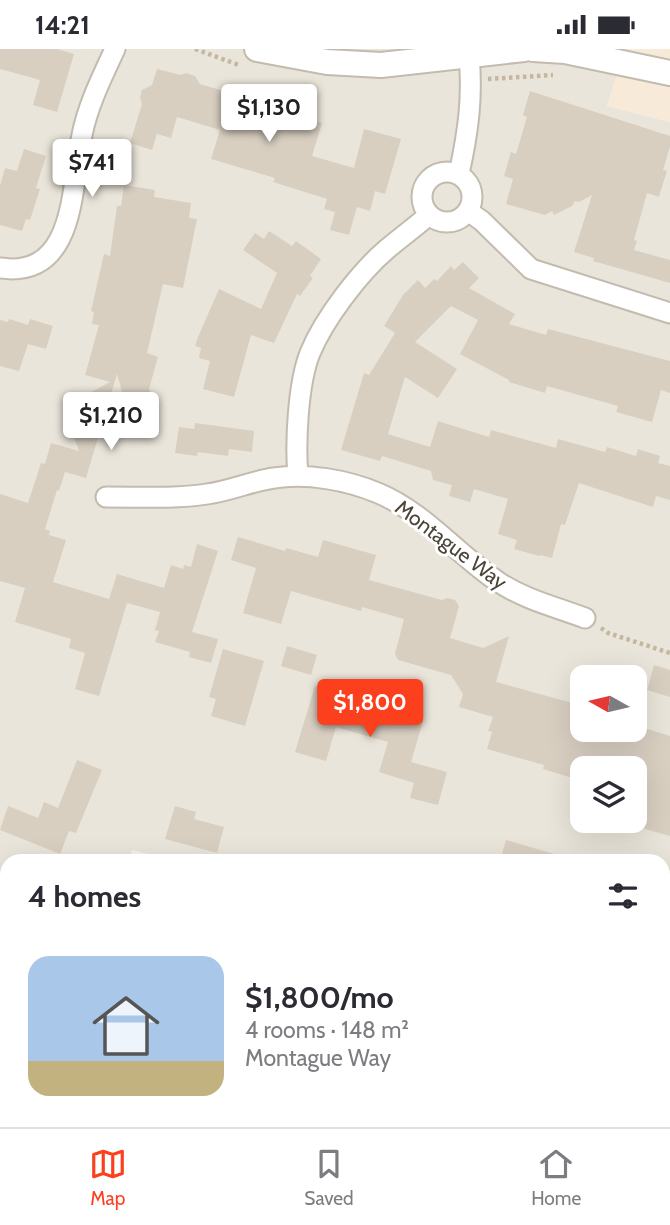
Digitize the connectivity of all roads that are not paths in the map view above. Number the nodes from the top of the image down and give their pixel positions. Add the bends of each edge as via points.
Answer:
1 (115, 49) edge
2 (257, 49) edge
3 (524, 49) edge
4 (533, 49) edge
5 (469, 56) junction
6 (670, 73) edge
7 (459, 174) junction
8 (468, 211) junction
9 (429, 215) junction
10 (0, 268) edge
11 (670, 313) edge
12 (298, 476) junction
13 (106, 497) dead end
14 (585, 618) road end

1 - 10 street via 88,113 66,229 55,249 42,260 25,267
2 - 5 street via 327,62 381,65
3 - 5 street
4 - 6 street via 565,51
5 - 7 street via 471,112
7 - 8 street via 471,188 473,200
7 - 9 street via 449,171 429,179 421,194
8 - 9 street via 452,222
8 - 11 street via 531,269
9 - 12 street via 364,272 310,353 296,449
12 - 13 street, Montague Way via 197,495
12 - 14 street, Montague Way via 379,493 402,505 516,593

